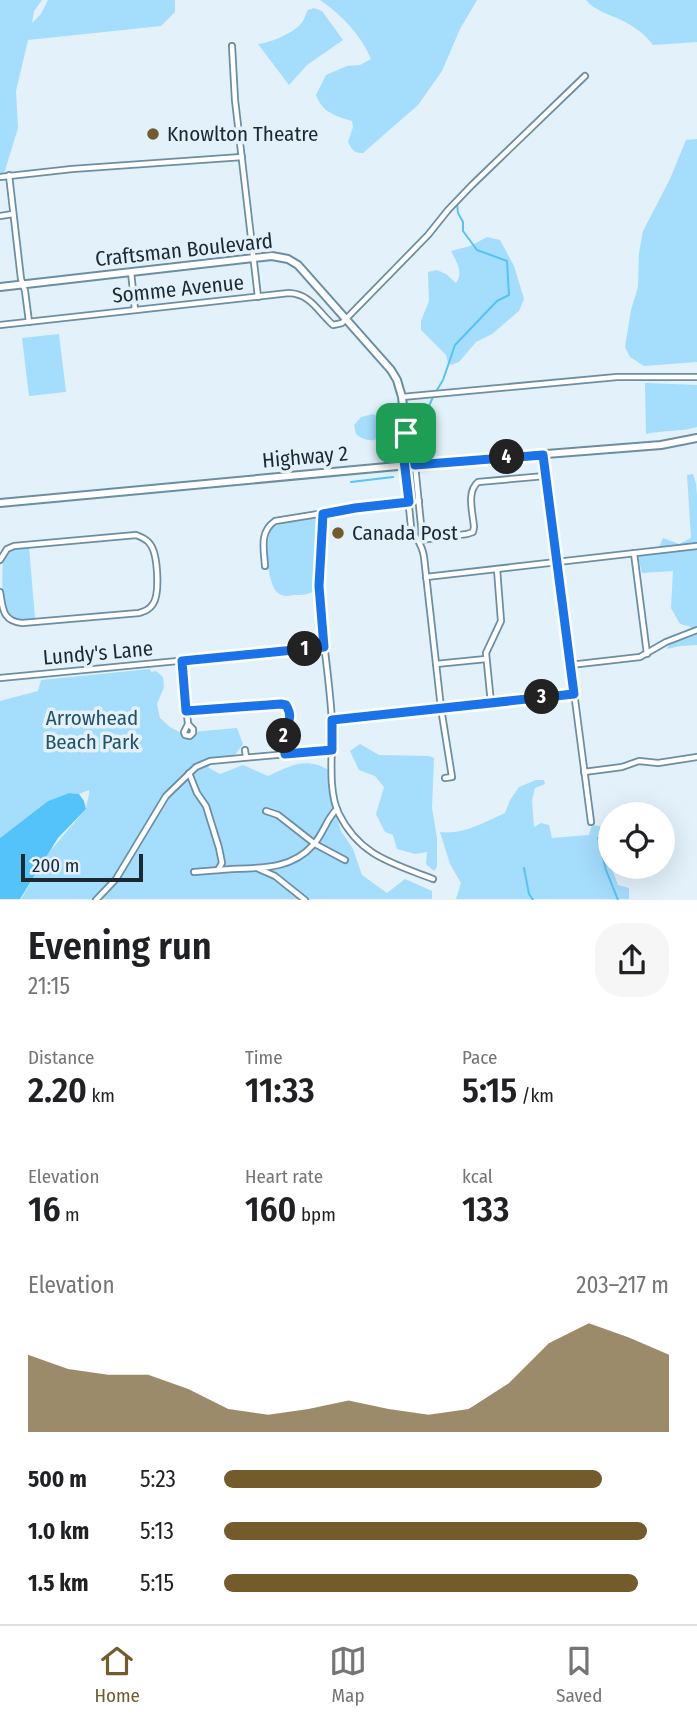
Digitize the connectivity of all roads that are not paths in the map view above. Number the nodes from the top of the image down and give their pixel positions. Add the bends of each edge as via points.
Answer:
1 (232, 46) dead end
2 (585, 76) dead end
3 (242, 157) junction
4 (9, 175) junction
5 (0, 177) edge
6 (13, 214) junction
7 (0, 216) edge
8 (254, 258) junction
9 (131, 272) junction
10 (23, 284) junction
11 (0, 287) edge
12 (258, 297) junction
13 (135, 310) junction
14 (346, 319) junction
15 (29, 322) junction
16 (0, 325) edge
17 (697, 377) edge
18 (402, 397) junction
19 (406, 433) junction
20 (697, 438) edge
21 (543, 455) junction
22 (415, 465) junction
23 (405, 466) junction
24 (545, 476) junction
25 (419, 501) junction
26 (409, 502) junction
27 (0, 503) edge
28 (323, 514) junction
29 (420, 540) junction
30 (697, 546) edge
31 (634, 553) junction
32 (0, 560) edge
33 (556, 562) junction
34 (265, 566) dead end
35 (497, 569) junction
36 (426, 577) junction
37 (0, 592) edge
38 (697, 630) edge
39 (324, 647) junction
40 (646, 654) junction
41 (486, 659) junction
42 (182, 661) junction
43 (436, 664) junction
44 (570, 665) junction
45 (0, 678) edge
46 (574, 694) junction
47 (491, 703) junction
48 (441, 708) junction
49 (186, 711) junction
50 (332, 720) junction
51 (188, 724) dead end
52 (245, 750) dead end
53 (332, 750) junction
54 (285, 754) junction
55 (697, 757) edge
56 (246, 758) junction
57 (584, 772) junction
58 (189, 774) junction
59 (445, 778) dead end
60 (337, 809) junction
61 (265, 811) dead end
62 (591, 822) dead end
63 (315, 844) junction
64 (222, 860) junction
65 (345, 860) dead end
66 (277, 866) junction
67 (256, 868) junction
68 (232, 869) junction
69 (217, 870) junction
70 (194, 872) dead end
71 (275, 876) junction
72 (433, 879) dead end
73 (96, 900) edge
74 (305, 900) edge

1 - 3 street
2 - 14 street via 472,185
3 - 4 street
3 - 8 street
4 - 5 street
4 - 6 street
6 - 7 street
6 - 10 street
8 - 9 main road, Craftsman Boulevard
8 - 12 street
8 - 14 main road, Craftsman Boulevard via 277,256 293,261
9 - 10 main road, Craftsman Boulevard
9 - 13 street
10 - 11 main road, Craftsman Boulevard
10 - 15 street
12 - 13 street, Somme Avenue
12 - 14 street, Somme Avenue via 295,293 312,301 333,325
13 - 15 street, Somme Avenue
14 - 18 main road, Craftsman Boulevard via 391,370
15 - 16 street, Somme Avenue
17 - 18 street via 617,377
18 - 19 main road, Craftsman Boulevard
19 - 22 main road, Craftsman Boulevard
19 - 23 main road, Craftsman Boulevard
20 - 21 main road, Highway 2
21 - 22 main road, Highway 2
21 - 24 street
22 - 23 main road, Highway 2
22 - 25 street
23 - 26 street
23 - 27 main road, Highway 2
24 - 29 street via 478,482 471,494 473,531
24 - 33 street
25 - 26 street
25 - 29 street
26 - 28 street
26 - 29 street via 411,527
28 - 34 street via 271,523 264,534
28 - 39 street via 319,586
29 - 36 street
30 - 31 street
31 - 33 street
31 - 40 street
32 - 37 street via 13,546 136,535 154,551 158,590 155,602 139,613 22,623 6,616
33 - 35 street
33 - 44 street
35 - 36 street
35 - 41 street via 501,621
36 - 43 street
38 - 40 street
39 - 42 street, Lundy's Lane
39 - 50 street
40 - 44 street
41 - 43 street
41 - 47 street
42 - 45 street, Lundy's Lane
42 - 49 street
43 - 48 street
44 - 46 street
46 - 47 street
46 - 57 street
47 - 48 street
48 - 50 street
48 - 59 street via 452,777
49 - 51 street
49 - 54 street via 286,705 290,720 284,734
50 - 53 street
52 - 56 street
53 - 54 street
53 - 60 street
54 - 56 street
55 - 57 street via 639,761
56 - 58 street via 203,763
57 - 62 street
58 - 64 street via 206,806
58 - 73 street via 166,796 116,879
60 - 63 street
60 - 72 street via 349,830 374,854
61 - 63 street via 278,815
63 - 65 street
63 - 66 street via 299,858
64 - 68 street
64 - 69 street
66 - 67 street
66 - 71 street
67 - 68 street
67 - 71 street
68 - 69 street
69 - 70 street
71 - 74 street

